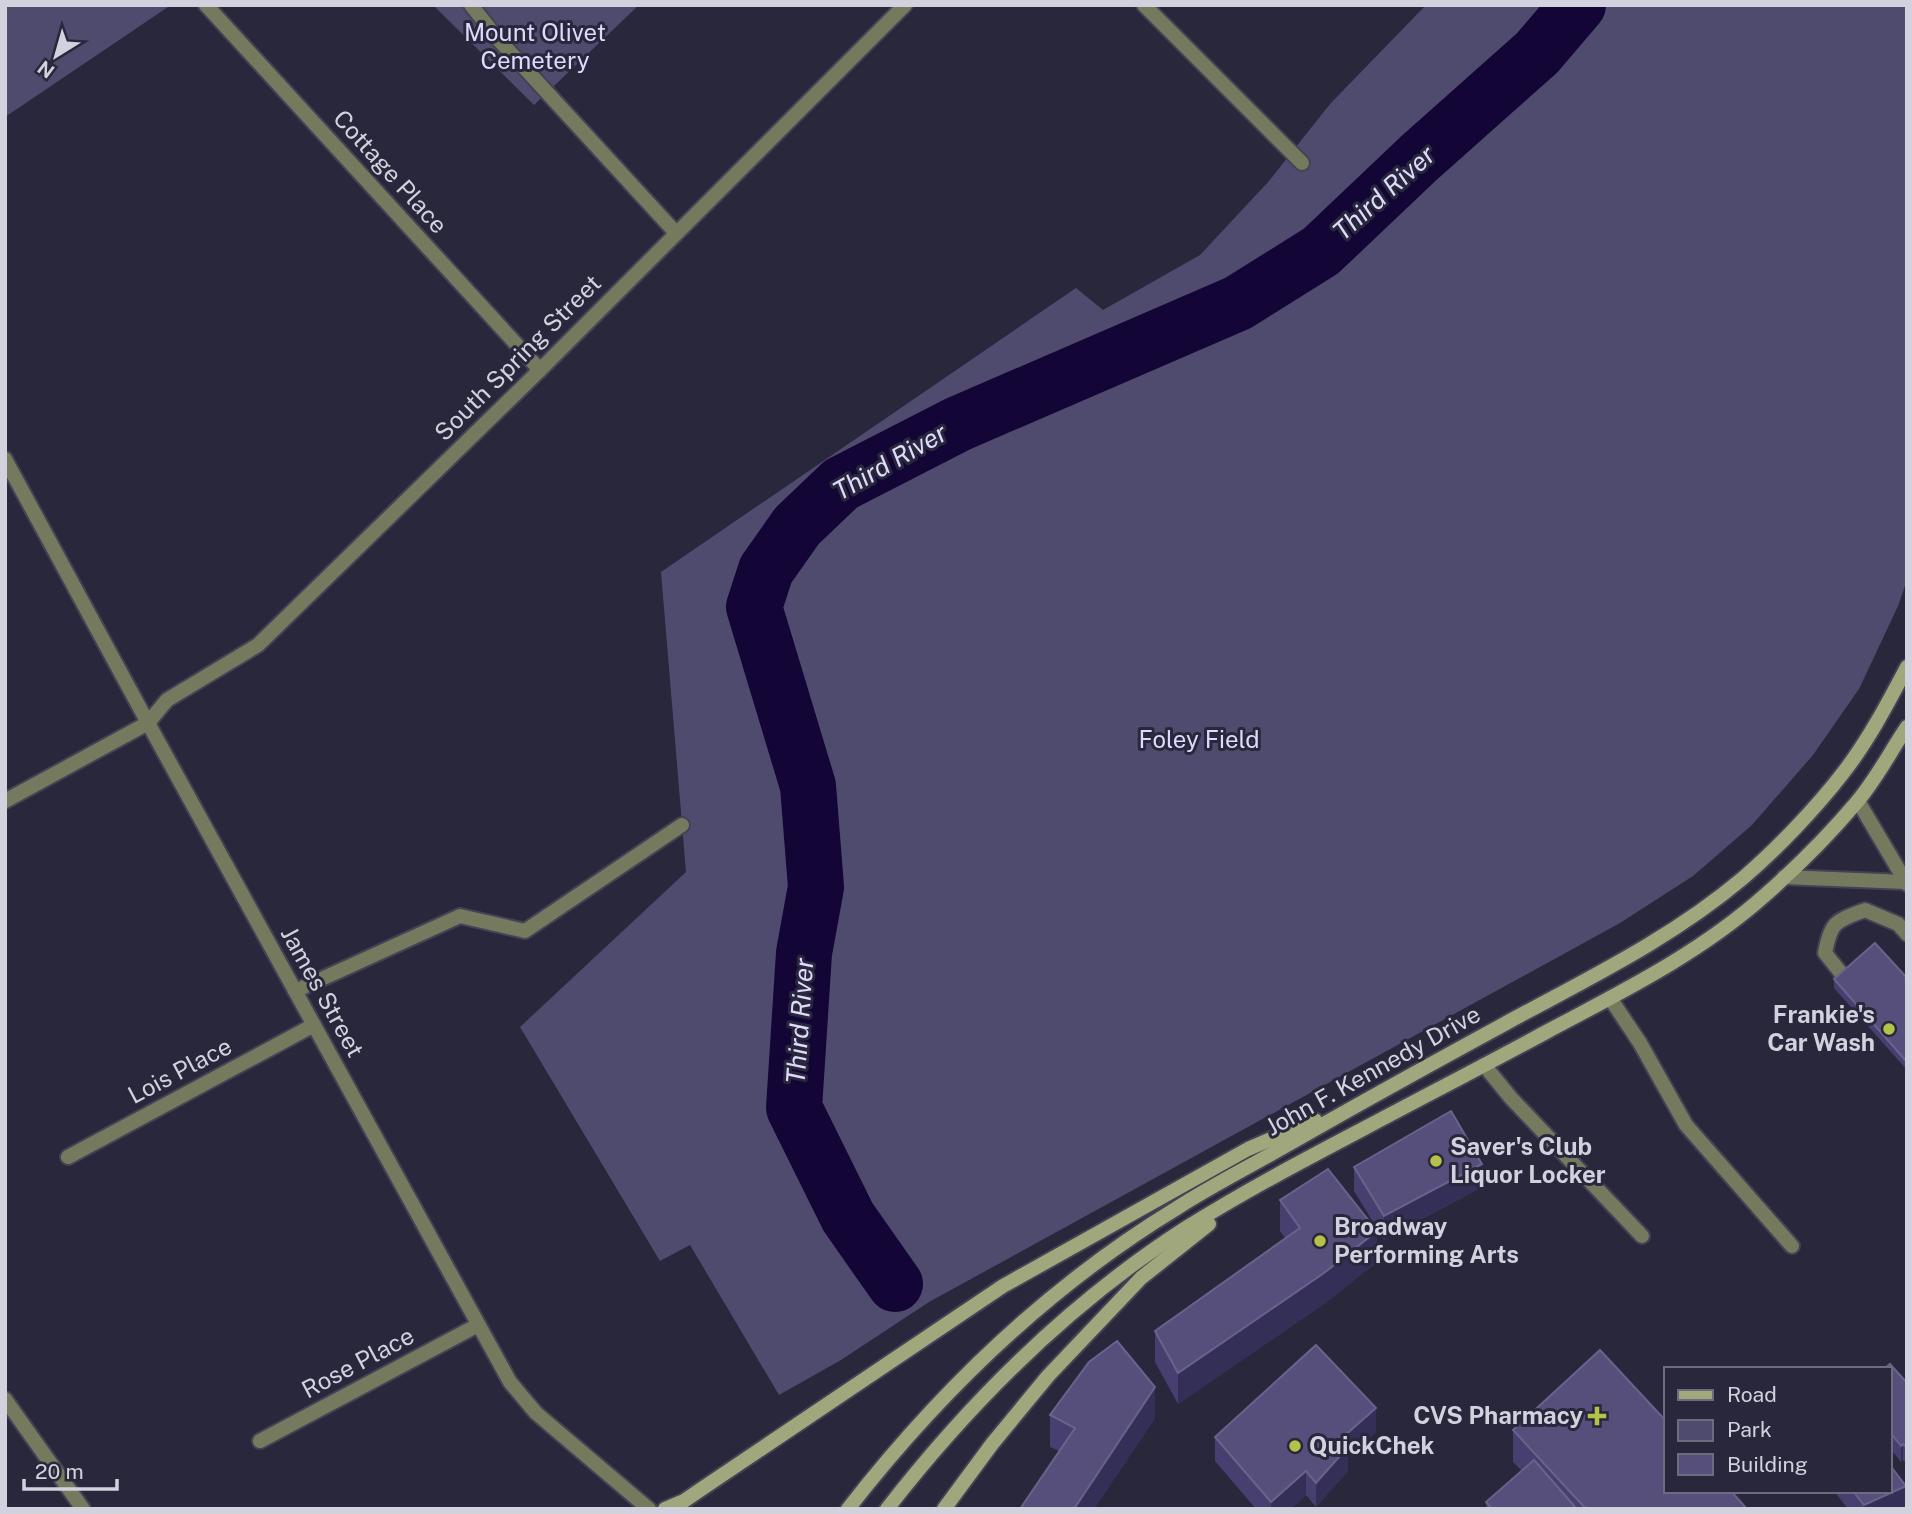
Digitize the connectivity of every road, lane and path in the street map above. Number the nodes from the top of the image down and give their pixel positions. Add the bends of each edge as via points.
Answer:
1 (206, 5) edge
2 (471, 5) edge
3 (905, 5) edge
4 (1144, 5) edge
5 (1303, 163) dead end
6 (676, 233) junction
7 (540, 370) junction
8 (5, 458) edge
9 (1907, 667) edge
10 (148, 723) junction
11 (1907, 727) edge
12 (5, 801) edge
13 (1858, 801) junction
14 (682, 825) dead end
15 (1784, 877) junction
16 (1906, 883) edge
17 (1907, 934) edge
18 (1845, 978) edge
19 (295, 991) junction
20 (1610, 998) junction
21 (314, 1025) junction
22 (1484, 1065) junction
23 (1384, 1090) junction
24 (68, 1157) dead end
25 (1291, 1167) junction
26 (1643, 1236) dead end
27 (1792, 1246) dead end
28 (478, 1325) junction
29 (5, 1399) edge
30 (260, 1441) dead end
31 (83, 1509) edge
32 (649, 1509) edge
33 (665, 1509) edge
34 (848, 1509) edge
35 (887, 1509) edge
36 (944, 1509) edge

1 - 7 street, Cottage Place
2 - 6 street
3 - 6 street, South Spring Street
4 - 5 street
6 - 7 street, South Spring Street
7 - 10 street, South Spring Street via 258,645 167,699
8 - 10 street, James Street
9 - 23 main road, John F. Kennedy Drive via 1844,773 1745,876 1699,913 1631,956
10 - 12 street
10 - 19 street, James Street
11 - 13 main road, John F. Kennedy Drive
13 - 15 main road, John F. Kennedy Drive
13 - 16 street
14 - 19 street via 525,931 460,916
15 - 16 street
15 - 20 main road, John F. Kennedy Drive via 1715,936
17 - 18 street via 1898,924 1865,910 1839,919 1828,933 1825,953
19 - 21 street, James Street
20 - 22 main road, John F. Kennedy Drive
20 - 27 street via 1686,1125
21 - 24 street, Lois Place
21 - 28 street, James Street
22 - 25 main road, John F. Kennedy Drive
22 - 26 street
23 - 33 main road via 1248,1149 1003,1286 684,1501
23 - 34 main road, John F. Kennedy Drive via 1176,1208 1084,1272 1023,1320 954,1387 888,1457
25 - 35 main road, John F. Kennedy Drive via 1187,1228 1108,1283 974,1406
25 - 36 main road via 1208,1224 1141,1278 1048,1376
28 - 30 street, Rose Place
28 - 32 street, James Street via 510,1382 536,1413
29 - 31 street

